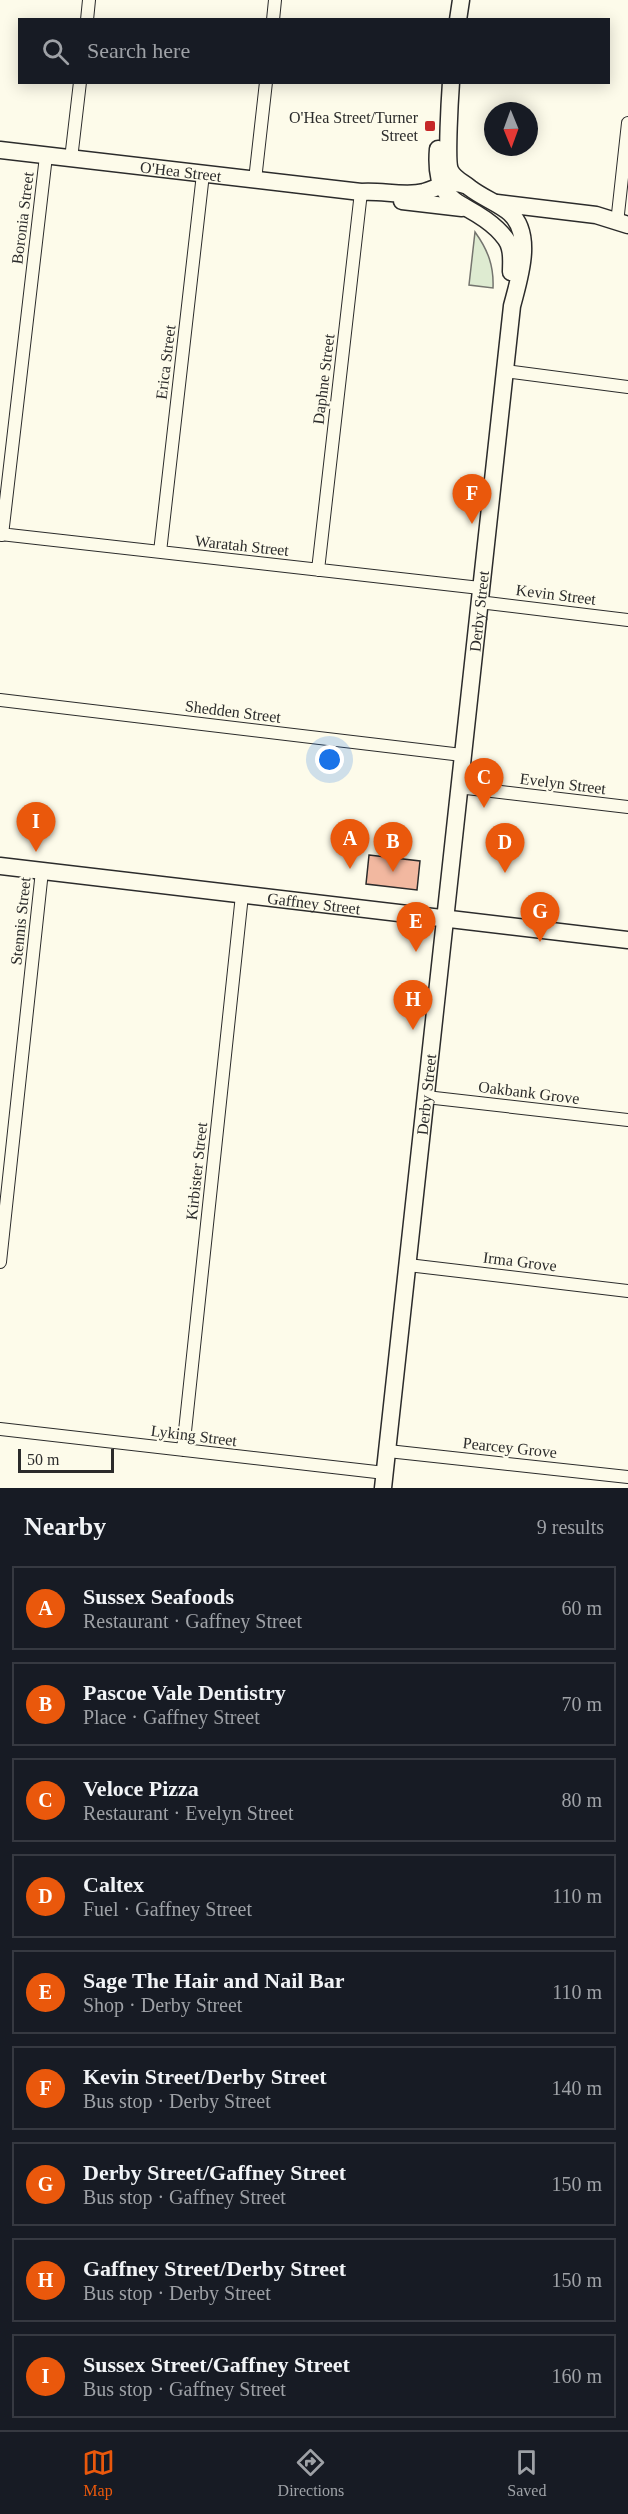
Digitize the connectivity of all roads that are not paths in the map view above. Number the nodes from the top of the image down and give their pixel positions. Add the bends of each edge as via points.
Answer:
1 (89, 0) edge
2 (275, 0) edge
3 (461, 0) edge
4 (87, 18) edge
5 (273, 18) edge
6 (458, 18) edge
7 (80, 84) edge
8 (266, 84) edge
9 (451, 84) edge
10 (449, 105) junction
11 (628, 123) edge
12 (0, 150) edge
13 (46, 156) junction
14 (71, 159) junction
15 (203, 174) junction
16 (255, 180) junction
17 (441, 184) junction
18 (467, 185) junction
19 (361, 192) junction
20 (494, 203) junction
21 (462, 208) junction
22 (486, 218) junction
23 (518, 224) junction
24 (623, 224) edge
25 (512, 306) junction
26 (505, 371) junction
27 (628, 387) edge
28 (1, 534) edge
29 (160, 552) junction
30 (318, 570) junction
31 (480, 595) junction
32 (628, 620) edge
33 (0, 700) edge
34 (462, 755) junction
35 (458, 787) junction
36 (628, 807) edge
37 (0, 866) edge
38 (42, 871) junction
39 (242, 895) junction
40 (444, 918) junction
41 (628, 940) edge
42 (426, 1097) junction
43 (628, 1120) edge
44 (0, 1262) edge
45 (408, 1265) junction
46 (628, 1291) edge
47 (0, 1429) edge
48 (183, 1450) junction
49 (388, 1451) junction
50 (628, 1477) edge
51 (384, 1481) edge

1 - 4 street
2 - 5 street
3 - 6 street
7 - 14 street
8 - 16 street
9 - 10 street
10 - 17 street via 439,136 437,162
10 - 18 street via 448,165 456,178
11 - 24 street
12 - 13 street, O'Hea Street
13 - 14 street, O'Hea Street
13 - 28 street, Boronia Street
14 - 15 street, O'Hea Street
15 - 16 street, O'Hea Street
15 - 29 street, Erica Street
16 - 19 street, O'Hea Street
17 - 18 street, O'Hea Street
17 - 19 street, O'Hea Street via 416,193
17 - 21 street
18 - 20 street
19 - 21 street, O'Hea Street via 375,198
19 - 30 street, Daphne Street
20 - 23 street via 508,211
20 - 24 street via 596,215
21 - 22 street, Derby Street
22 - 23 street via 505,228
22 - 25 street, Derby Street via 502,233 510,249
23 - 24 street via 545,218 595,225
23 - 25 street, Derby Street via 523,244
25 - 26 street, Derby Street
26 - 27 street
26 - 31 street, Derby Street
28 - 29 street, Waratah Street
29 - 30 street, Waratah Street
30 - 31 street, Waratah Street
31 - 32 street, Kevin Street
31 - 34 street, Derby Street
33 - 34 street, Shedden Street
34 - 35 street, Derby Street
35 - 36 street, Evelyn Street
35 - 40 street, Derby Street
37 - 38 street, Gaffney Street
38 - 39 street, Gaffney Street
38 - 44 street, Stennis Street
39 - 40 street, Gaffney Street
39 - 48 street, Kirbister Street
40 - 41 street, Gaffney Street
40 - 42 street, Derby Street
42 - 43 street, Oakbank Grove
42 - 45 street, Derby Street
45 - 46 street, Irma Grove
45 - 49 street, Derby Street
47 - 48 street, Lyking Street
48 - 51 street, Lyking Street
49 - 50 street, Pearcey Grove
49 - 51 street, Derby Street

